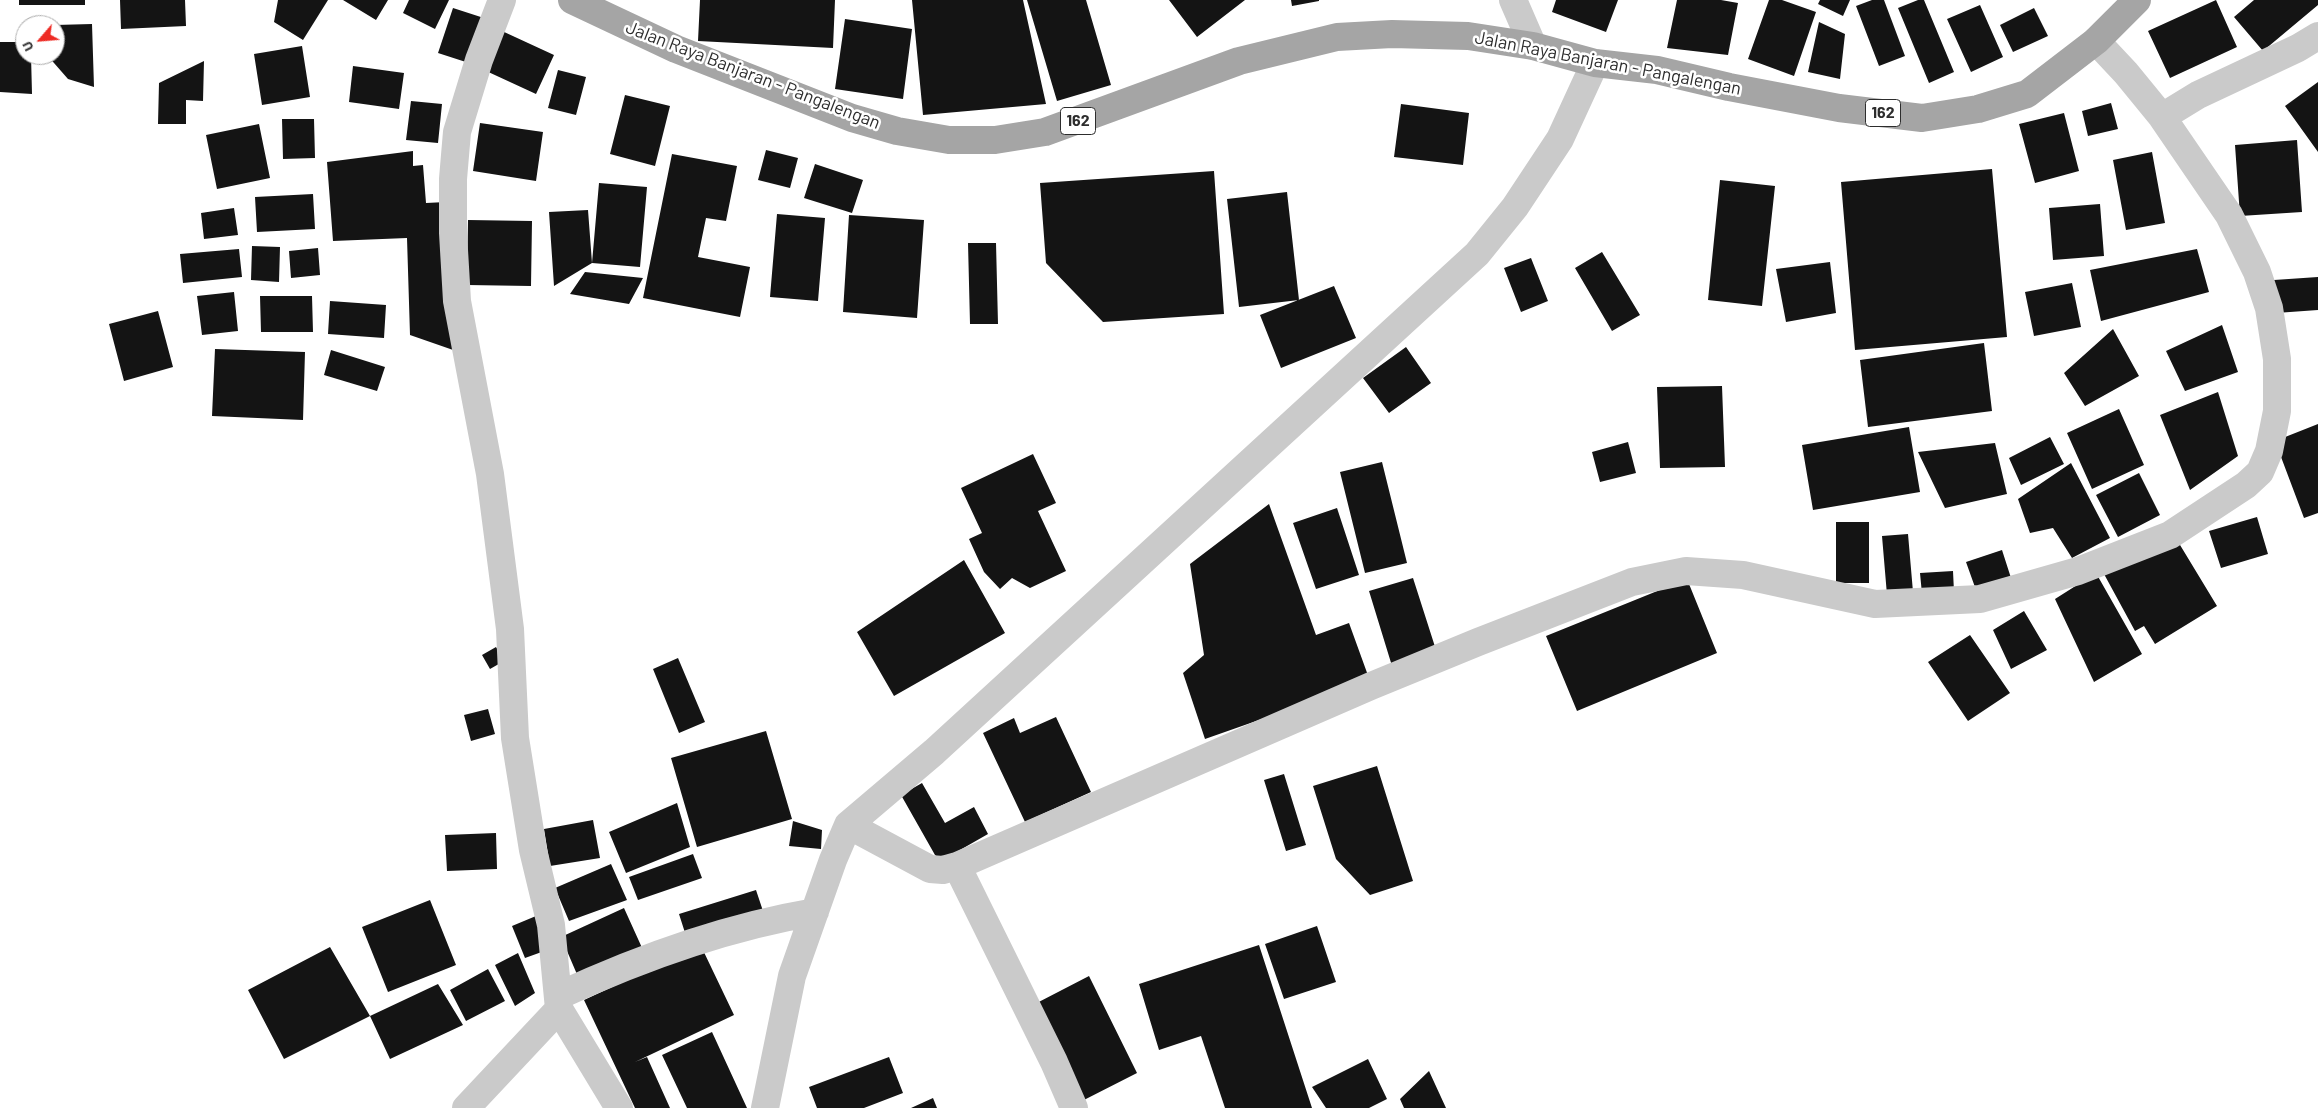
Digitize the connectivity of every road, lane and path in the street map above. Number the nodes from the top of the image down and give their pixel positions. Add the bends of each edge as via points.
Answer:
1 (502, 0) edge
2 (572, 0) edge
3 (1513, 0) edge
4 (2137, 0) edge
5 (2318, 36) edge
6 (2096, 40) junction
7 (1533, 46) junction
8 (1595, 63) junction
9 (2162, 117) junction
10 (848, 825) junction
11 (957, 866) junction
12 (815, 912) junction
13 (559, 1002) junction
14 (466, 1108) edge
15 (619, 1108) edge
16 (765, 1108) edge
17 (1074, 1108) edge

1 - 13 street via 457,132 452,179 453,233 457,301 490,474 510,629 515,738 533,850 551,926
2 - 7 main road, Jalan Raya Banjaran - Pangalengan / 162 via 676,49 852,118 897,131 949,140 995,140 1046,132 1239,61 1337,37 1392,34 1468,36
3 - 7 street
4 - 6 main road, Jalan Raya Banjaran - Pangalengan / 162
5 - 9 street via 2198,95
6 - 8 main road, Jalan Raya Banjaran - Pangalengan / 162 via 2026,94 1978,108 1922,118 1839,108 1658,70
6 - 9 street
7 - 8 main road, Jalan Raya Banjaran - Pangalengan / 162
8 - 10 street via 1560,139 1515,207 1477,254 934,752
9 - 11 street via 2229,215 2253,264 2269,308 2277,359 2277,411 2269,452 2260,472 2246,485 2178,530 2078,571 1980,598 1875,604 1743,574 1686,570 1632,582 1380,682
10 - 11 street via 930,869
10 - 12 street
11 - 17 street
12 - 13 street via 777,918 712,936 610,972
12 - 16 street via 792,976
13 - 14 street
13 - 15 street

